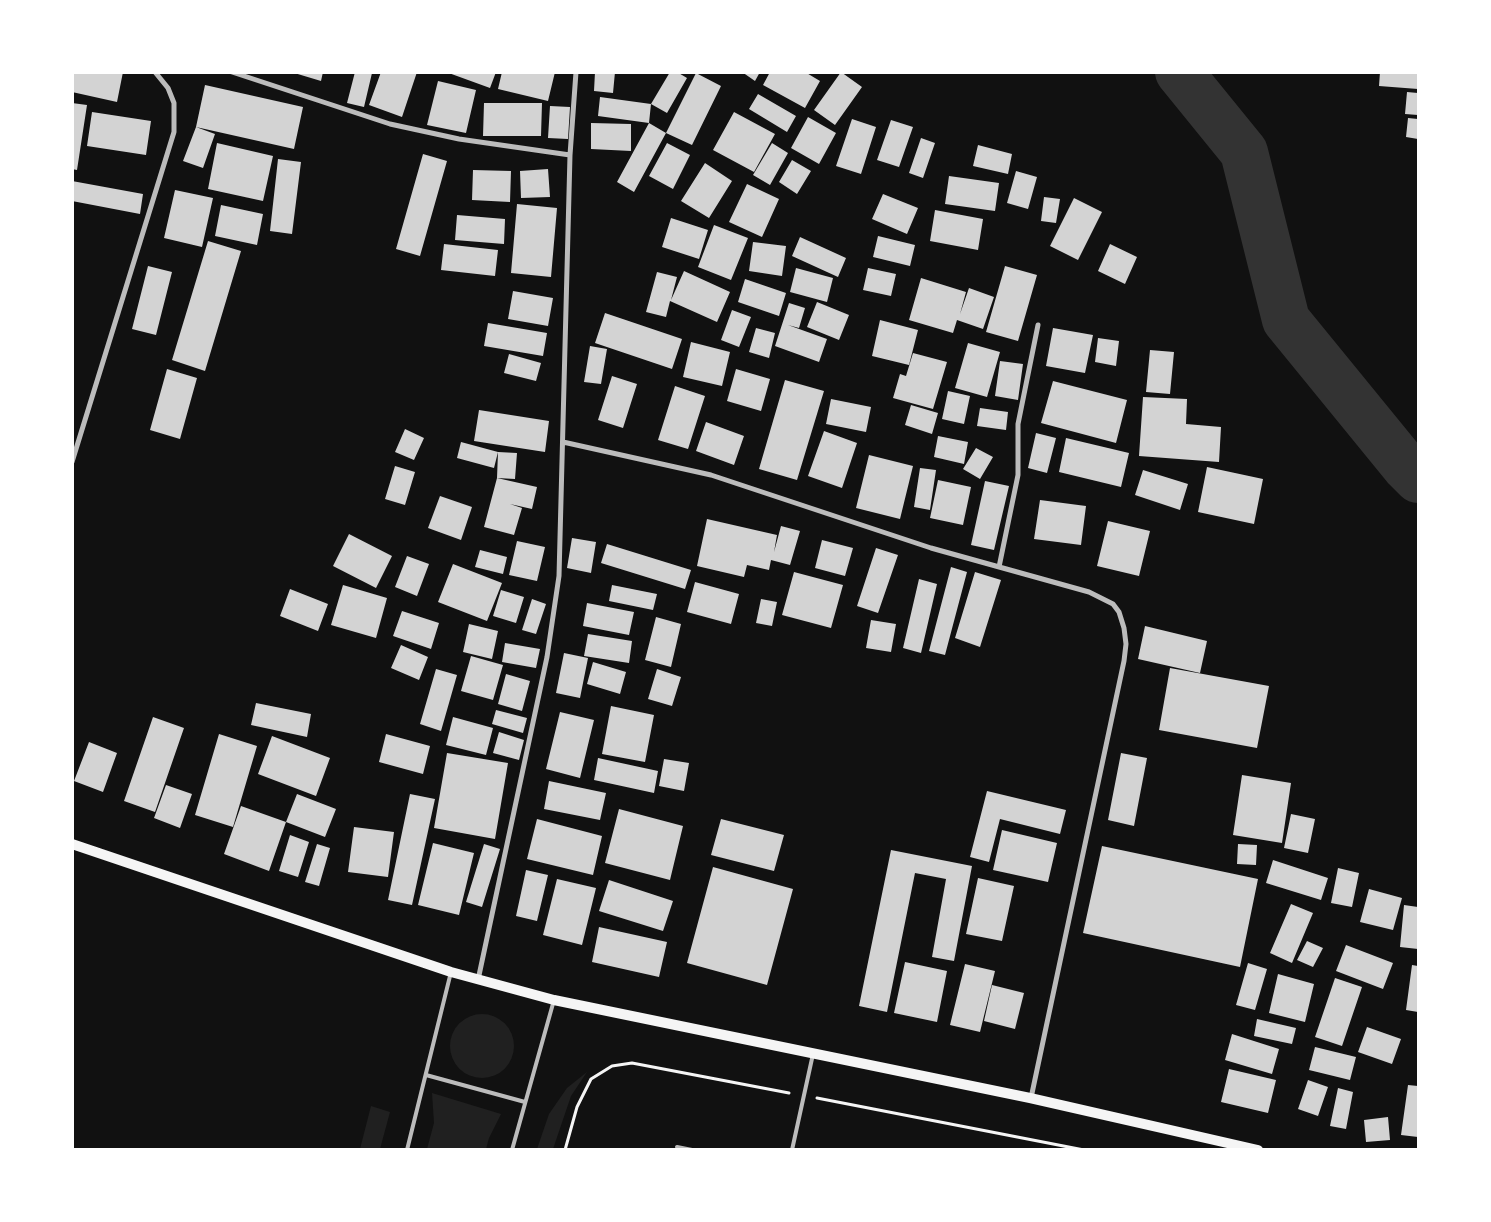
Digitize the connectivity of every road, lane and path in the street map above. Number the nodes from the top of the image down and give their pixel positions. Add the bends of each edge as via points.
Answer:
1 (155, 72) edge
2 (232, 72) edge
3 (576, 72) edge
4 (570, 155) junction
5 (1038, 324) dead end
6 (563, 442) junction
7 (72, 462) edge
8 (999, 567) junction
9 (72, 844) edge
10 (452, 972) junction
11 (478, 980) junction
12 (554, 1000) junction
13 (813, 1054) junction
14 (426, 1075) junction
15 (1030, 1098) junction
16 (525, 1102) junction
17 (677, 1147) dead end
18 (407, 1150) edge
19 (512, 1150) edge
20 (692, 1150) edge
21 (792, 1150) edge
22 (1258, 1150) edge

1 - 7 street via 168,88 174,103 174,132
2 - 4 street via 390,124 459,139
3 - 4 street
4 - 6 street
5 - 8 street via 1018,424 1018,475
6 - 8 street via 711,475 931,548
6 - 11 street via 559,576 547,657
8 - 15 street via 1089,592 1113,604 1119,612 1126,644
9 - 10 main road
10 - 11 main road
10 - 14 lane
11 - 12 main road
12 - 13 main road
12 - 16 lane
13 - 15 main road
13 - 21 lane
14 - 16 lane
14 - 18 lane
15 - 22 main road
16 - 19 lane
17 - 20 lane

